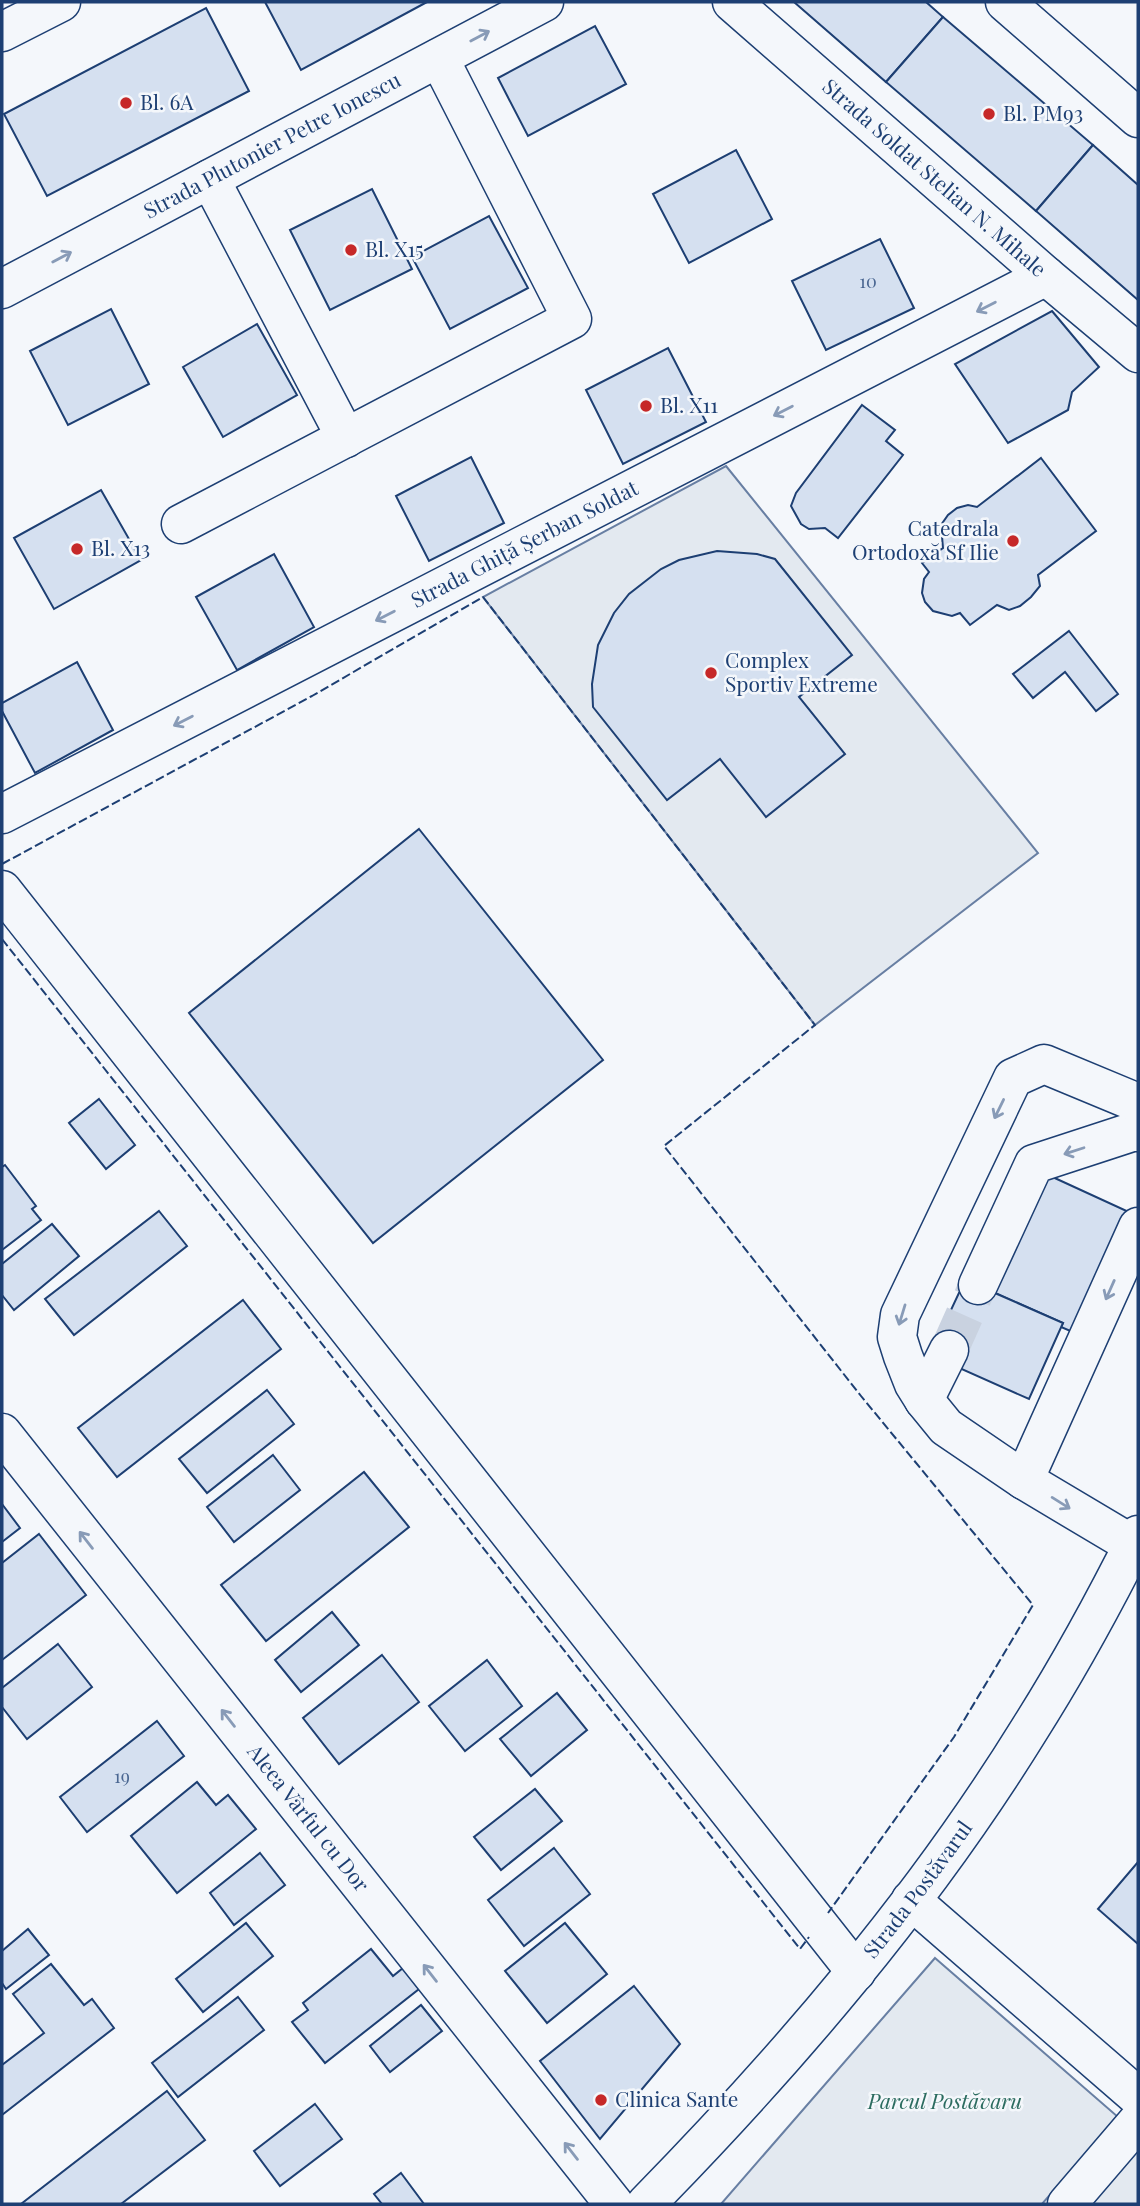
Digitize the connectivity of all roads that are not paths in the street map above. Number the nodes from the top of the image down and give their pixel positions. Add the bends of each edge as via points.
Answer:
1 (61, 2) edge
2 (544, 2) edge
3 (732, 2) edge
4 (1004, 2) edge
5 (2, 32) edge
6 (439, 58) junction
7 (1138, 111) edge
8 (210, 179) junction
9 (1046, 276) junction
10 (2, 289) edge
11 (1138, 353) edge
12 (346, 438) junction
13 (181, 524) dead end
14 (2, 814) edge
15 (2, 890) edge
16 (1138, 1103) edge
17 (1138, 1132) edge
18 (1138, 1227) edge
19 (978, 1285) tunnel mouth
20 (949, 1350) tunnel mouth
21 (924, 1400) junction
22 (2, 1433) edge
23 (1024, 1480) junction
24 (1136, 1540) edge
25 (911, 1900) junction
26 (856, 1972) junction
27 (1138, 2097) edge
28 (1138, 2121) edge
29 (614, 2204) edge
30 (646, 2204) edge
31 (1067, 2204) edge

1 - 5 street
6 -> 2 street, Strada Plutonier Petre Ionescu
3 - 9 street, Strada Soldat Stelian N. Mihale
4 - 7 street
6 - 8 street, Strada Plutonier Petre Ionescu
6 - 12 street via 572,319
10 -> 8 street, Strada Plutonier Petre Ionescu
8 - 12 street
9 - 11 street, Strada Soldat Stelian N. Mihale
9 -> 14 street, Strada Ghiță Șerban Soldat
12 - 13 street
15 - 26 street
16 -> 21 street via 1044,1064 1013,1078 900,1315 897,1337
17 -> 19 street via 1034,1164
18 -> 23 street
20 - 21 street
21 - 23 street via 946,1427
29 -> 22 street, Aleea Vârful cu Dor
23 -> 24 street
24 - 25 street, Strada Postăvarul via 1030,1730
25 - 26 street, Strada Postăvarul
25 - 27 street
26 - 30 street, Strada Postăvarul
28 - 31 street

